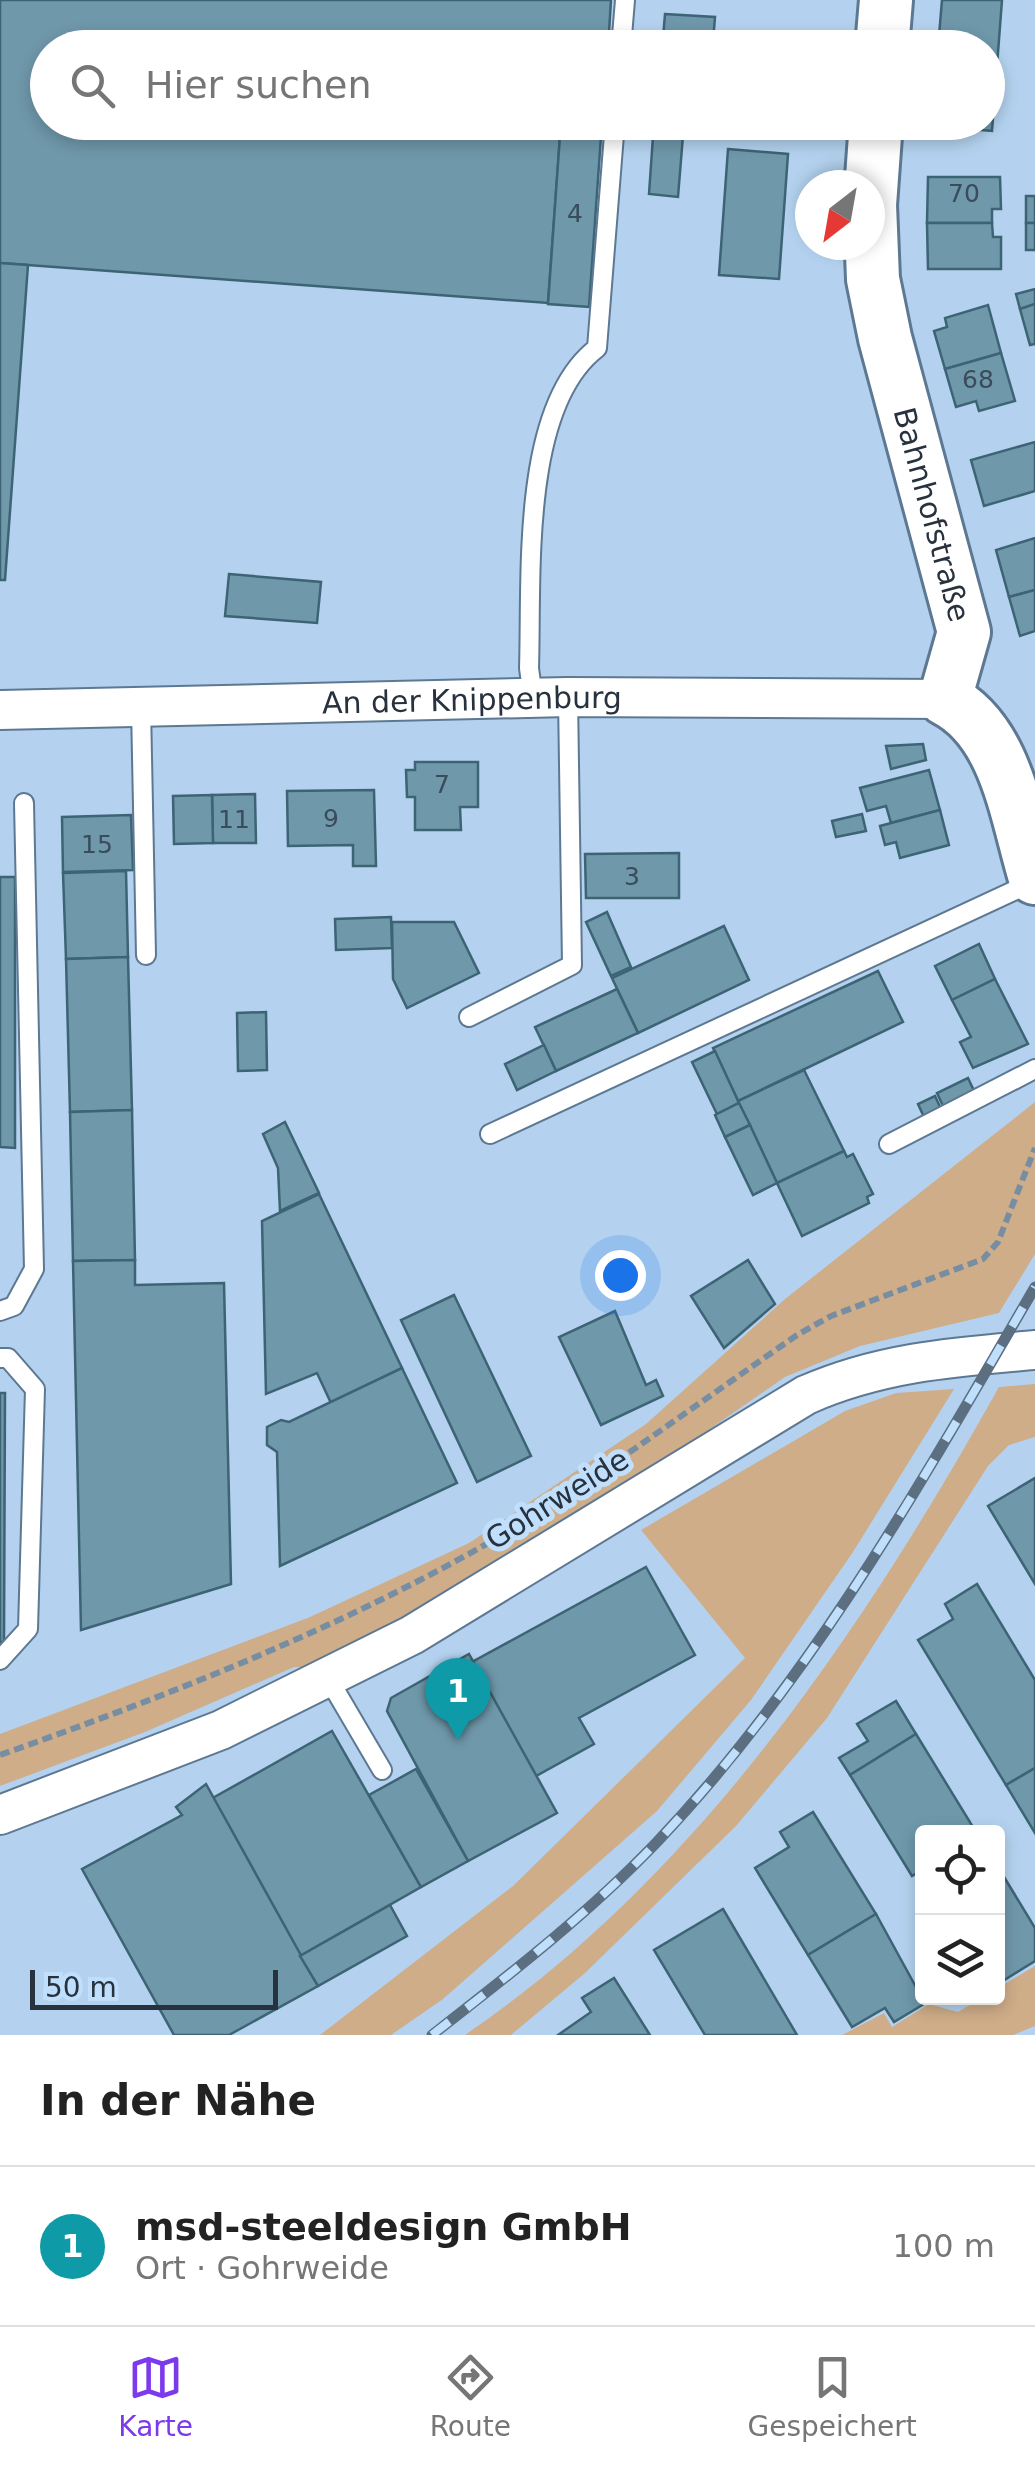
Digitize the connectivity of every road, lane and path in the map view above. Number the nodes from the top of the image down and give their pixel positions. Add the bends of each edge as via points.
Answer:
1 (625, 0) edge
2 (886, 0) edge
3 (622, 30) edge
4 (884, 30) edge
5 (614, 140) edge
6 (875, 140) edge
7 (550, 698) junction
8 (945, 699) junction
9 (141, 707) junction
10 (0, 710) edge
11 (24, 803) dead end
12 (1035, 880) edge
13 (146, 955) dead end
14 (469, 1018) dead end
15 (1035, 1070) edge
16 (490, 1134) dead end
17 (889, 1144) dead end
18 (1035, 1148) edge
19 (0, 1311) edge
20 (1035, 1350) edge
21 (0, 1358) edge
22 (574, 1492) dead end
23 (502, 1535) dead end
24 (0, 1660) edge
25 (328, 1678) junction
26 (0, 1756) edge
27 (382, 1770) dead end
28 (0, 1815) edge

1 - 3 lane
2 - 4 street
5 - 7 lane via 597,348 580,361 556,403 537,480 529,668
6 - 8 street, Bahnhofstraße via 873,279 964,632
7 - 8 street, An der Knippenburg
7 - 9 street, An der Knippenburg
7 - 14 lane via 572,965
8 - 12 street via 965,709 991,740
9 - 10 street, An der Knippenburg
9 - 13 lane
11 - 19 lane via 34,1269 14,1306
12 - 16 lane
15 - 17 lane
18 - 22 path, Gohrweide via 998,1242 983,1259 797,1335
20 - 25 street, Gohrweide via 856,1374 806,1395 496,1587
21 - 24 lane via 8,1358 35,1389 28,1629
23 - 26 path, Gohrweide via 324,1629
25 - 27 lane
25 - 28 street, Gohrweide via 221,1730

